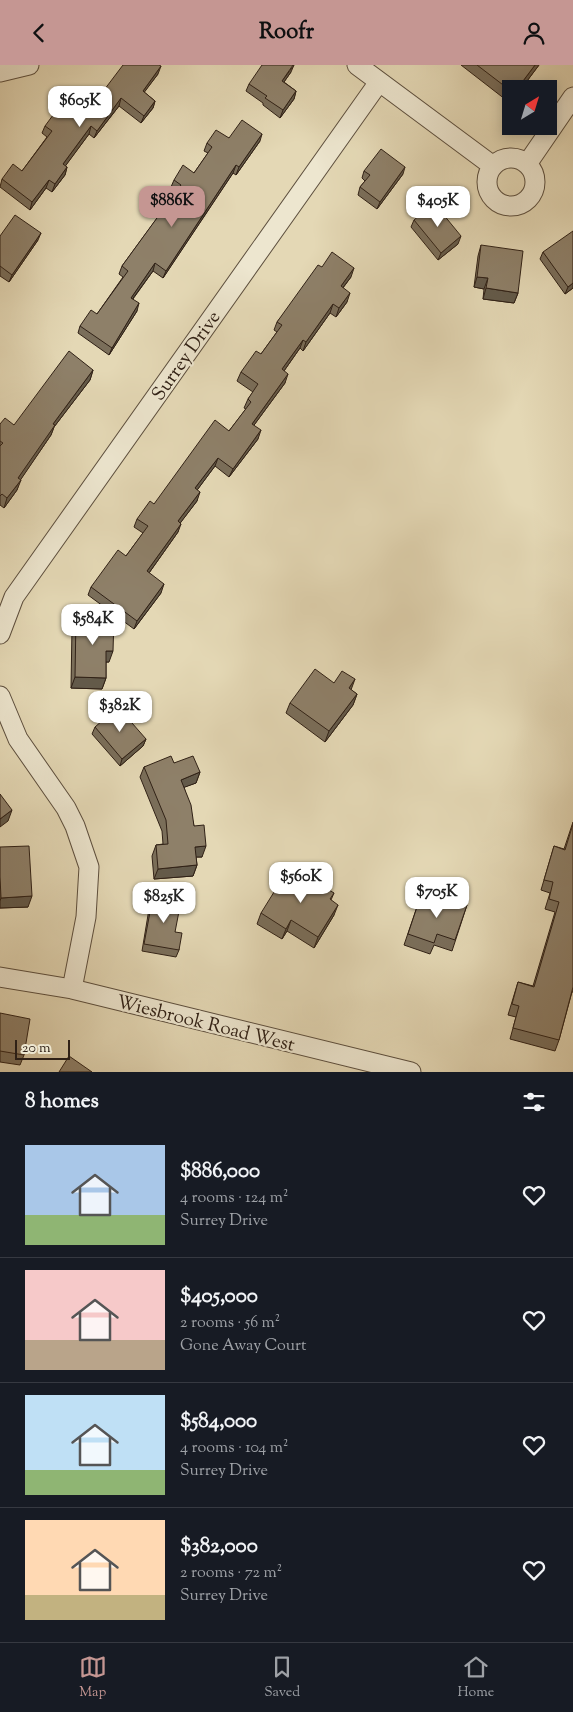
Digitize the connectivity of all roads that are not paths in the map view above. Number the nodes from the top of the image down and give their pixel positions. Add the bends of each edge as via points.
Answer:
1 (29, 65) edge
2 (357, 65) edge
3 (0, 72) edge
4 (379, 82) junction
5 (573, 97) edge
6 (527, 164) junction
7 (493, 166) junction
8 (0, 634) edge
9 (0, 696) edge
10 (0, 977) edge
11 (72, 989) junction
12 (411, 1072) edge

1 - 3 street
2 - 4 street
4 - 7 street
4 - 8 street, Surrey Drive via 19,589 8,607
5 - 6 street
6 - 7 street via 509,158
6 - 7 street via 535,181 534,190 521,204 512,206 503,205 489,192 488,174
9 - 11 street via 18,739 66,808 89,867 86,917
10 - 11 street, Wiesbrook Road West
11 - 12 street, Wiesbrook Road West

